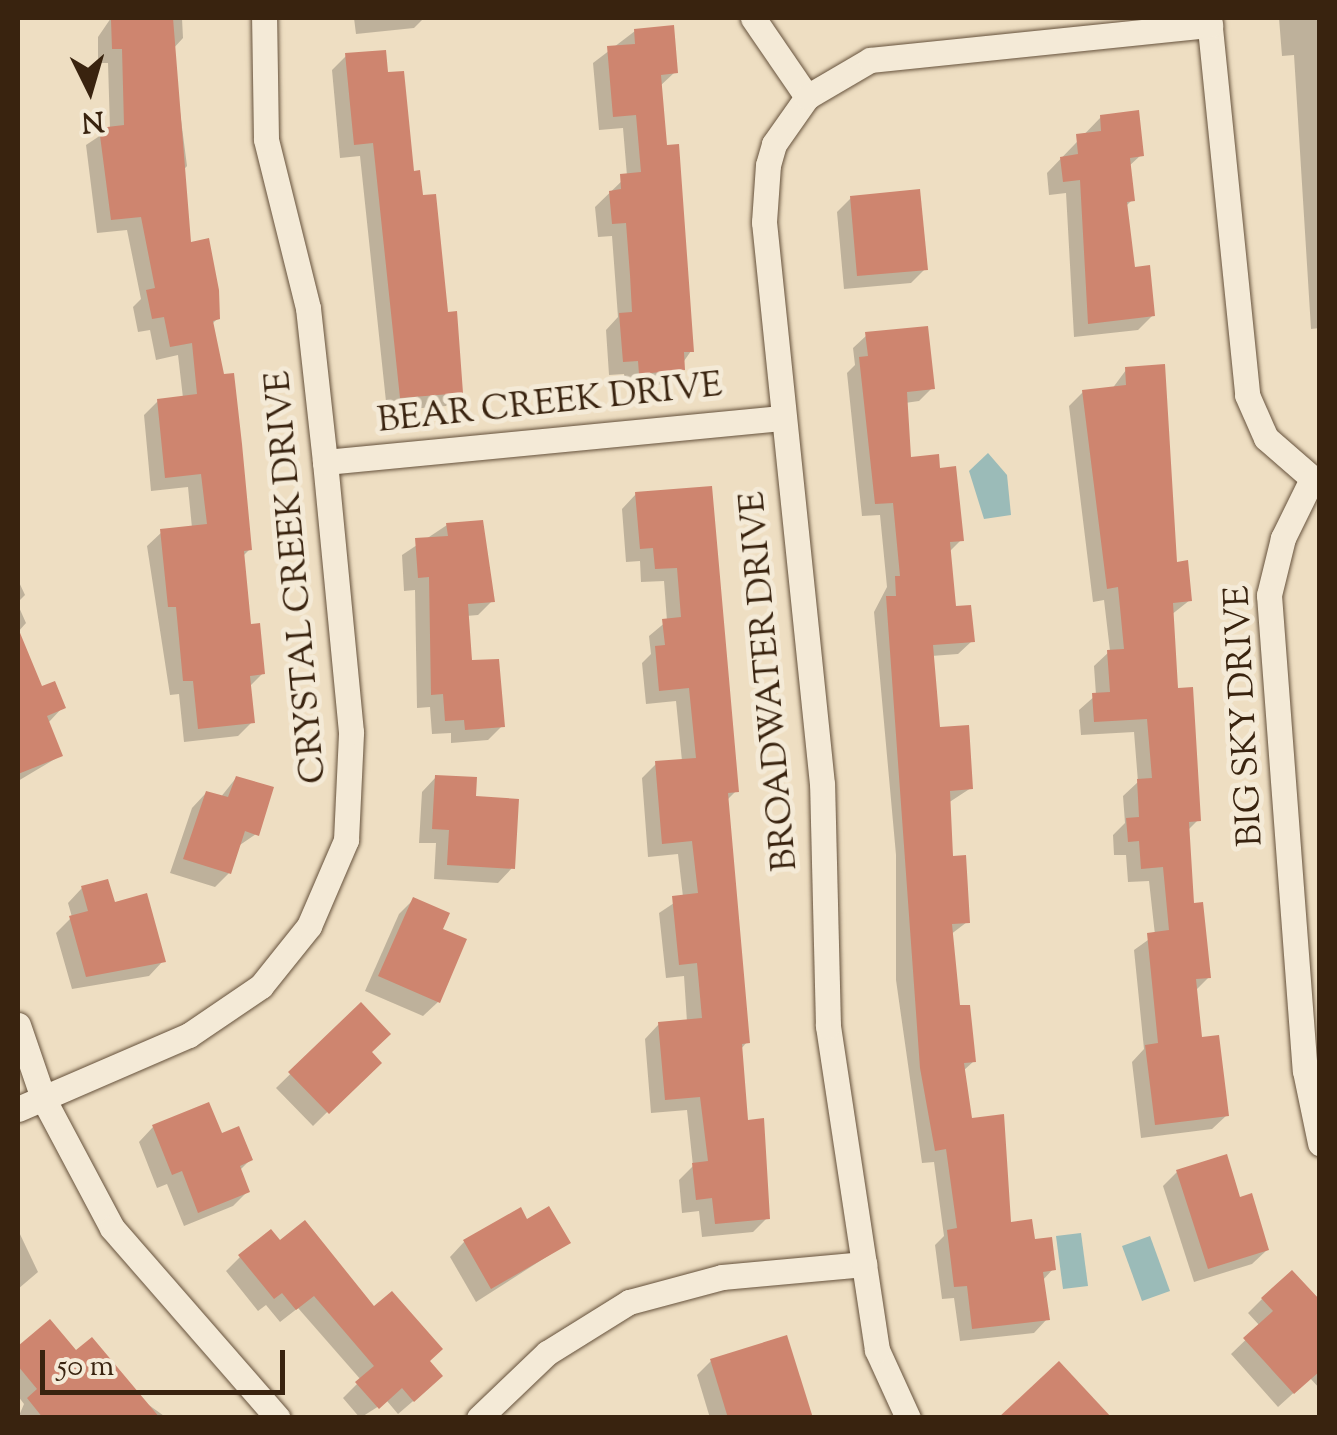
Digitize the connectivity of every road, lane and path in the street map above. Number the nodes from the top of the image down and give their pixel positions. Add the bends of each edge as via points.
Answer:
1 (264, 18) edge
2 (753, 18) edge
3 (1209, 21) edge
4 (806, 97) junction
5 (782, 418) junction
6 (325, 462) junction
7 (1315, 483) edge
8 (18, 1025) edge
9 (43, 1098) junction
10 (18, 1109) edge
11 (1320, 1144) edge
12 (864, 1264) junction
13 (278, 1418) edge
14 (480, 1418) edge
15 (908, 1418) edge

1 - 6 street, CRYSTAL CREEK DRIVE via 266,139 308,308
2 - 4 street
3 - 4 street via 897,55 848,68
3 - 7 street, BIG SKY DRIVE via 1247,395 1266,438
4 - 5 street, BROADWATER DRIVE via 774,144 764,190
5 - 6 street, BEAR CREEK DRIVE
5 - 12 street, BROADWATER DRIVE via 822,784 824,984
6 - 9 street, CRYSTAL CREEK DRIVE via 352,764 346,840 326,895 286,958 240,1003 188,1035
7 - 11 street, BIG SKY DRIVE via 1283,538 1269,595 1305,1071
8 - 9 street
9 - 10 street, CRYSTAL CREEK DRIVE
9 - 13 street via 112,1228
12 - 14 street via 722,1277 629,1302 546,1353
12 - 15 street, BROADWATER DRIVE via 880,1362

